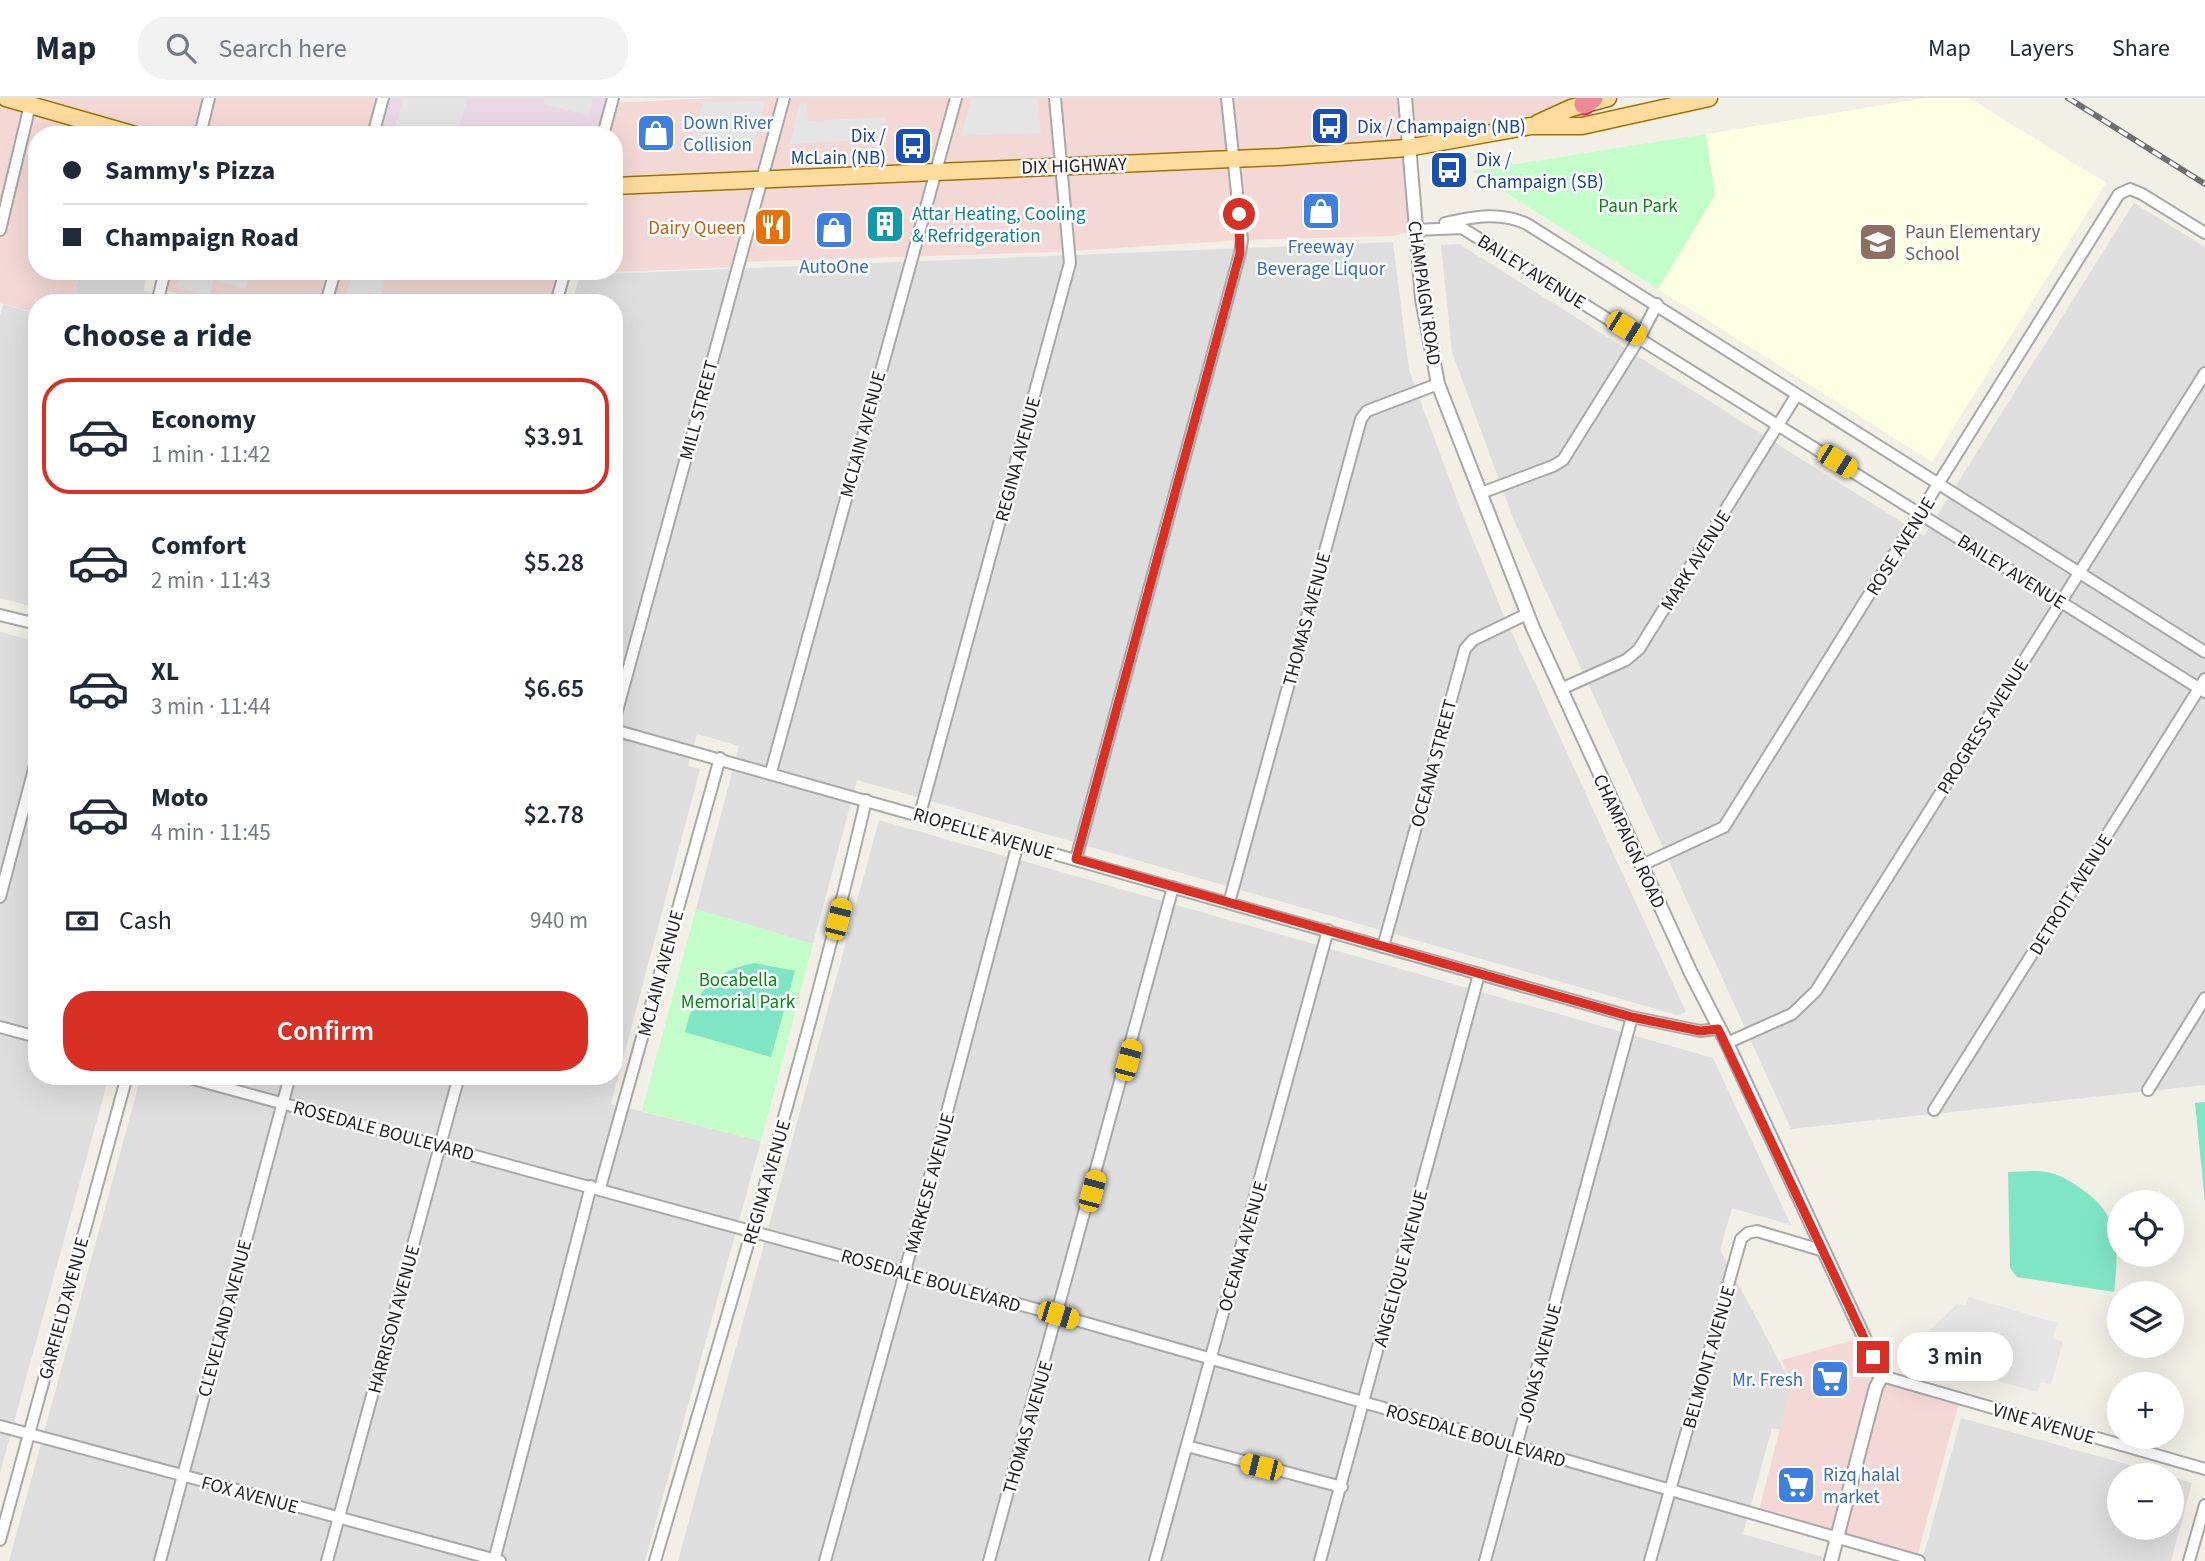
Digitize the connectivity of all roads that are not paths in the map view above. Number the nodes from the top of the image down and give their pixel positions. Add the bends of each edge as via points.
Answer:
1 (6, 98) edge
2 (209, 98) edge
3 (383, 98) edge
4 (613, 98) edge
5 (784, 98) edge
6 (957, 98) edge
7 (1055, 98) edge
8 (1227, 98) edge
9 (1405, 98) edge
10 (1608, 98) edge
11 (1709, 98) edge
12 (1588, 101) edge
13 (31, 102) edge
14 (107, 126) edge
15 (202, 126) edge
16 (375, 126) edge
17 (605, 126) edge
18 (1531, 126) junction
19 (1407, 148) junction
20 (1234, 159) junction
21 (1062, 165) junction
22 (937, 170) junction
23 (764, 180) junction
24 (623, 186) edge
25 (0, 230) edge
26 (1415, 230) junction
27 (2205, 233) edge
28 (1657, 304) junction
29 (1640, 337) junction
30 (2205, 373) edge
31 (1438, 384) junction
32 (1796, 396) junction
33 (1779, 425) junction
34 (1938, 485) junction
35 (1480, 493) junction
36 (1921, 513) junction
37 (2078, 574) junction
38 (2061, 602) junction
39 (1527, 614) junction
40 (0, 615) edge
41 (28, 622) edge
42 (2205, 653) edge
43 (2203, 686) edge
44 (623, 688) edge
45 (1561, 689) junction
46 (623, 732) edge
47 (720, 758) junction
48 (771, 772) junction
49 (28, 792) edge
50 (866, 800) junction
51 (920, 814) junction
52 (1018, 844) junction
53 (1076, 859) junction
54 (1642, 865) junction
55 (1173, 887) junction
56 (0, 897) edge
57 (1229, 903) junction
58 (1328, 930) junction
59 (1383, 947) junction
60 (1479, 974) junction
61 (2205, 998) edge
62 (1632, 1017) junction
63 (0, 1027) edge
64 (1718, 1029) junction
65 (28, 1035) edge
66 (1727, 1043) junction
67 (125, 1085) edge
68 (216, 1085) edge
69 (287, 1085) edge
70 (457, 1085) edge
71 (2148, 1090) dead end
72 (281, 1102) junction
73 (1934, 1110) dead end
74 (440, 1146) junction
75 (596, 1187) junction
76 (752, 1231) junction
77 (1824, 1251) junction
78 (905, 1273) junction
79 (1058, 1315) junction
80 (1211, 1359) junction
81 (1882, 1376) junction
82 (1363, 1404) junction
83 (0, 1426) edge
84 (29, 1434) junction
85 (1187, 1446) junction
86 (1517, 1447) junction
87 (2205, 1469) edge
88 (183, 1476) junction
89 (1342, 1487) junction
90 (1670, 1490) junction
91 (2205, 1505) edge
92 (339, 1518) junction
93 (1837, 1537) junction
94 (0, 1540) edge
95 (160, 1561) edge
96 (327, 1561) edge
97 (496, 1561) edge
98 (654, 1561) edge
99 (825, 1561) edge
100 (989, 1561) edge
101 (1155, 1561) edge
102 (1320, 1561) edge
103 (1485, 1561) edge
104 (1650, 1561) edge
105 (1831, 1561) edge
106 (1919, 1561) edge
107 (2189, 1561) edge

1 - 13 main road
2 - 15 street
3 - 16 street
4 - 17 street
5 - 23 street, MILL STREET
6 - 22 street, MCLAIN AVENUE
7 - 21 street, REGINA AVENUE
8 - 20 street
9 - 19 street, CHAMPAIGN ROAD
10 - 12 main road, DIX HIGHWAY
11 - 18 main road, DIX HIGHWAY via 1582,126
12 - 18 main road, DIX HIGHWAY
13 - 14 main road
13 - 25 street
18 - 19 main road, DIX HIGHWAY
19 - 20 main road, DIX HIGHWAY
19 - 26 street, CHAMPAIGN ROAD
20 - 21 main road, DIX HIGHWAY
20 - 53 street via 1240,253
21 - 22 main road, DIX HIGHWAY
21 - 51 street, REGINA AVENUE via 1070,263
22 - 23 main road, DIX HIGHWAY
22 - 48 street, MCLAIN AVENUE
23 - 24 main road, DIX HIGHWAY
23 - 44 street, MILL STREET via 751,210
26 - 28 street, BAILEY AVENUE via 1471,217 1514,218
26 - 29 street, BAILEY AVENUE via 1462,228
26 - 31 street, CHAMPAIGN ROAD
27 - 34 street, ROSE AVENUE via 2142,194 2127,189 2119,194
28 - 29 street
28 - 32 street, BAILEY AVENUE
29 - 33 street, BAILEY AVENUE
29 - 35 street via 1563,460
30 - 37 street, PROGRESS AVENUE
31 - 35 street, CHAMPAIGN ROAD
31 - 57 street, THOMAS AVENUE via 1367,411 1361,419
32 - 33 street, MARK AVENUE
32 - 34 street, BAILEY AVENUE
33 - 36 street, BAILEY AVENUE
33 - 45 street, MARK AVENUE via 1639,649 1626,660
34 - 36 street, ROSE AVENUE
34 - 37 street, BAILEY AVENUE
35 - 39 street, CHAMPAIGN ROAD
36 - 38 street, BAILEY AVENUE
36 - 54 street, ROSE AVENUE via 1724,827
37 - 38 street, PROGRESS AVENUE
37 - 42 street, BAILEY AVENUE
38 - 43 street, BAILEY AVENUE
38 - 66 street, PROGRESS AVENUE via 1816,991 1792,1014
39 - 45 street, CHAMPAIGN ROAD
39 - 59 street, OCEANA STREET via 1473,640 1465,649
40 - 41 street
43 - 73 street, DETROIT AVENUE
45 - 54 street, CHAMPAIGN ROAD
46 - 47 street, RIOPELLE AVENUE
47 - 48 street, RIOPELLE AVENUE
47 - 75 street, MCLAIN AVENUE
48 - 50 street, RIOPELLE AVENUE
49 - 56 street
50 - 51 street, RIOPELLE AVENUE
50 - 76 street, REGINA AVENUE
51 - 52 street, RIOPELLE AVENUE
52 - 53 street, RIOPELLE AVENUE
52 - 78 street, MARKESE AVENUE
53 - 55 street, RIOPELLE AVENUE
54 - 64 street, CHAMPAIGN ROAD
55 - 57 street, RIOPELLE AVENUE
55 - 79 street, THOMAS AVENUE
57 - 58 street, RIOPELLE AVENUE
58 - 59 street, RIOPELLE AVENUE
58 - 80 street, OCEANA AVENUE
59 - 60 street, RIOPELLE AVENUE
60 - 62 street, RIOPELLE AVENUE
60 - 82 street, ANGELIQUE AVENUE
61 - 71 street
62 - 64 street, RIOPELLE AVENUE via 1700,1031
62 - 86 street, JONAS AVENUE
63 - 65 street
64 - 66 street, CHAMPAIGN ROAD
66 - 77 street, CHAMPAIGN ROAD
67 - 84 street, GARFIELD AVENUE
68 - 72 street, ROSEDALE BOULEVARD
69 - 72 street, CLEVELAND AVENUE
70 - 74 street, HARRISON AVENUE
72 - 74 street, ROSEDALE BOULEVARD
72 - 88 street, CLEVELAND AVENUE
74 - 75 street, ROSEDALE BOULEVARD
74 - 92 street, HARRISON AVENUE
75 - 76 street, ROSEDALE BOULEVARD
75 - 97 street, MCLAIN AVENUE
76 - 78 street, ROSEDALE BOULEVARD
76 - 98 street, REGINA AVENUE
77 - 81 street, CHAMPAIGN ROAD
77 - 90 street, BELMONT AVENUE via 1756,1231 1741,1239
78 - 79 street, ROSEDALE BOULEVARD
78 - 99 street, MARKESE AVENUE
79 - 80 street, ROSEDALE BOULEVARD
79 - 100 street, THOMAS AVENUE
80 - 82 street, ROSEDALE BOULEVARD
80 - 85 street, OCEANA AVENUE
81 - 87 street, VINE AVENUE
81 - 93 street
82 - 86 street, ROSEDALE BOULEVARD
82 - 89 street, ANGELIQUE AVENUE
83 - 84 street, FOX AVENUE
84 - 88 street, FOX AVENUE
84 - 94 street, GARFIELD AVENUE
85 - 89 street
85 - 101 street, OCEANA AVENUE
86 - 90 street, ROSEDALE BOULEVARD
86 - 103 street, JONAS AVENUE
88 - 92 street, FOX AVENUE
88 - 95 street, CLEVELAND AVENUE
89 - 102 street, ANGELIQUE AVENUE
90 - 93 street, ROSEDALE BOULEVARD
90 - 104 street, BELMONT AVENUE
91 - 107 street
92 - 96 street, HARRISON AVENUE
92 - 97 street, FOX AVENUE
93 - 105 street
93 - 106 street, ROSEDALE BOULEVARD

